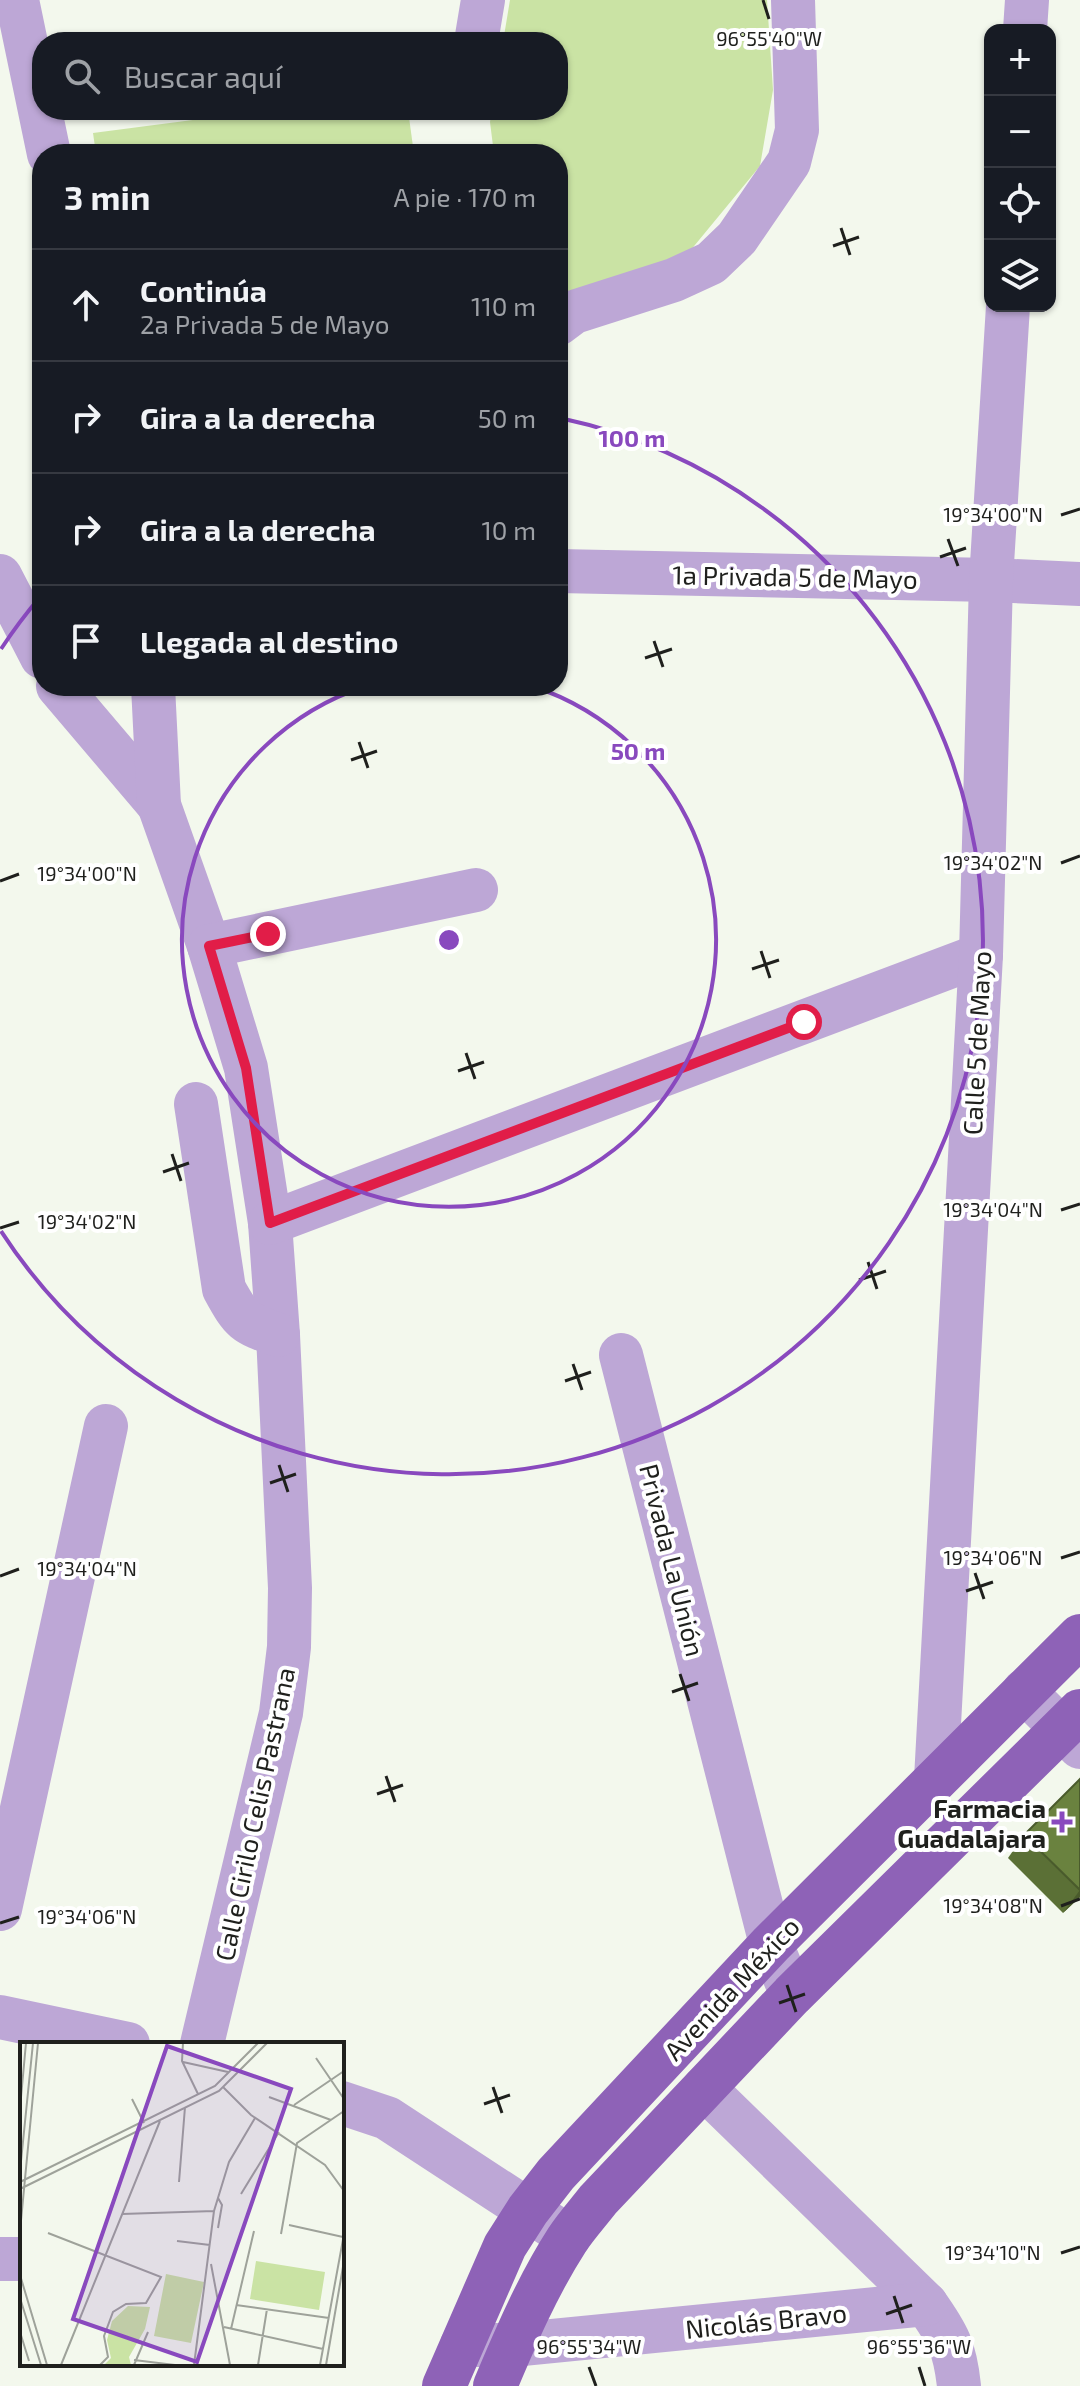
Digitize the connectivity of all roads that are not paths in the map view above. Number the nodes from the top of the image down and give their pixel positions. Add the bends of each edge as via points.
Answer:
1 (17, 0) edge
2 (483, 0) edge
3 (793, 0) edge
4 (1027, 0) edge
5 (1025, 24) edge
6 (478, 32) edge
7 (32, 72) edge
8 (42, 120) edge
9 (47, 144) edge
10 (1008, 312) edge
11 (568, 316) edge
12 (568, 571) edge
13 (0, 576) edge
14 (991, 580) junction
15 (1080, 584) edge
16 (32, 638) edge
17 (66, 696) edge
18 (154, 696) edge
19 (159, 805) junction
20 (476, 890) dead end
21 (209, 946) junction
22 (981, 955) junction
23 (196, 1104) dead end
24 (270, 1223) junction
25 (278, 1335) junction
26 (621, 1355) dead end
27 (106, 1426) dead end
28 (1080, 1636) edge
29 (1024, 1691) junction
30 (1074, 1729) edge
31 (936, 1779) junction
32 (0, 1909) edge
33 (771, 1944) junction
34 (792, 1995) junction
35 (0, 2017) edge
36 (119, 2042) edge
37 (202, 2042) edge
38 (704, 2088) junction
39 (344, 2104) edge
40 (528, 2210) junction
41 (569, 2237) junction
42 (926, 2304) junction
43 (462, 2345) junction
44 (512, 2345) junction
45 (444, 2386) edge
46 (495, 2386) edge
47 (959, 2386) edge

1 - 7 street
2 - 6 street
3 - 11 street via 797,130 789,162 737,238 711,263
4 - 5 street
8 - 9 street
10 - 14 street, Calle 5 de Mayo
12 - 14 street, 1a Privada 5 de Mayo
13 - 16 street
14 - 15 street, 1a Privada 5 de Mayo
14 - 22 street, Calle 5 de Mayo
17 - 19 street
18 - 19 street, Calle Cirilo Celis Pastrana
19 - 21 street, Calle Cirilo Celis Pastrana
20 - 21 street
21 - 24 street, Calle Cirilo Celis Pastrana via 246,1068
22 - 24 street
22 - 31 street, Calle 5 de Mayo
23 - 25 street via 224,1289 248,1324
24 - 25 street, Calle Cirilo Celis Pastrana
25 - 37 street, Calle Cirilo Celis Pastrana via 289,1647 281,1713
26 - 33 street, Privada La Unión
27 - 32 street
28 - 29 main road, Avenida México
29 - 30 street
29 - 31 main road, Avenida México
30 - 34 main road, Avenida México
31 - 33 main road, Avenida México
33 - 34 street, Privada La Unión
33 - 40 main road, Avenida México
34 - 38 main road, Avenida México
35 - 36 street
38 - 41 main road, Avenida México
38 - 42 street
39 - 40 street via 387,2118
40 - 41 street
40 - 43 main road, Avenida México via 505,2246
41 - 44 main road, Avenida México
42 - 44 street, Nicolás Bravo
42 - 47 street via 947,2333
43 - 44 street, Nicolás Bravo
43 - 45 main road, Avenida México
44 - 46 main road, Avenida México

